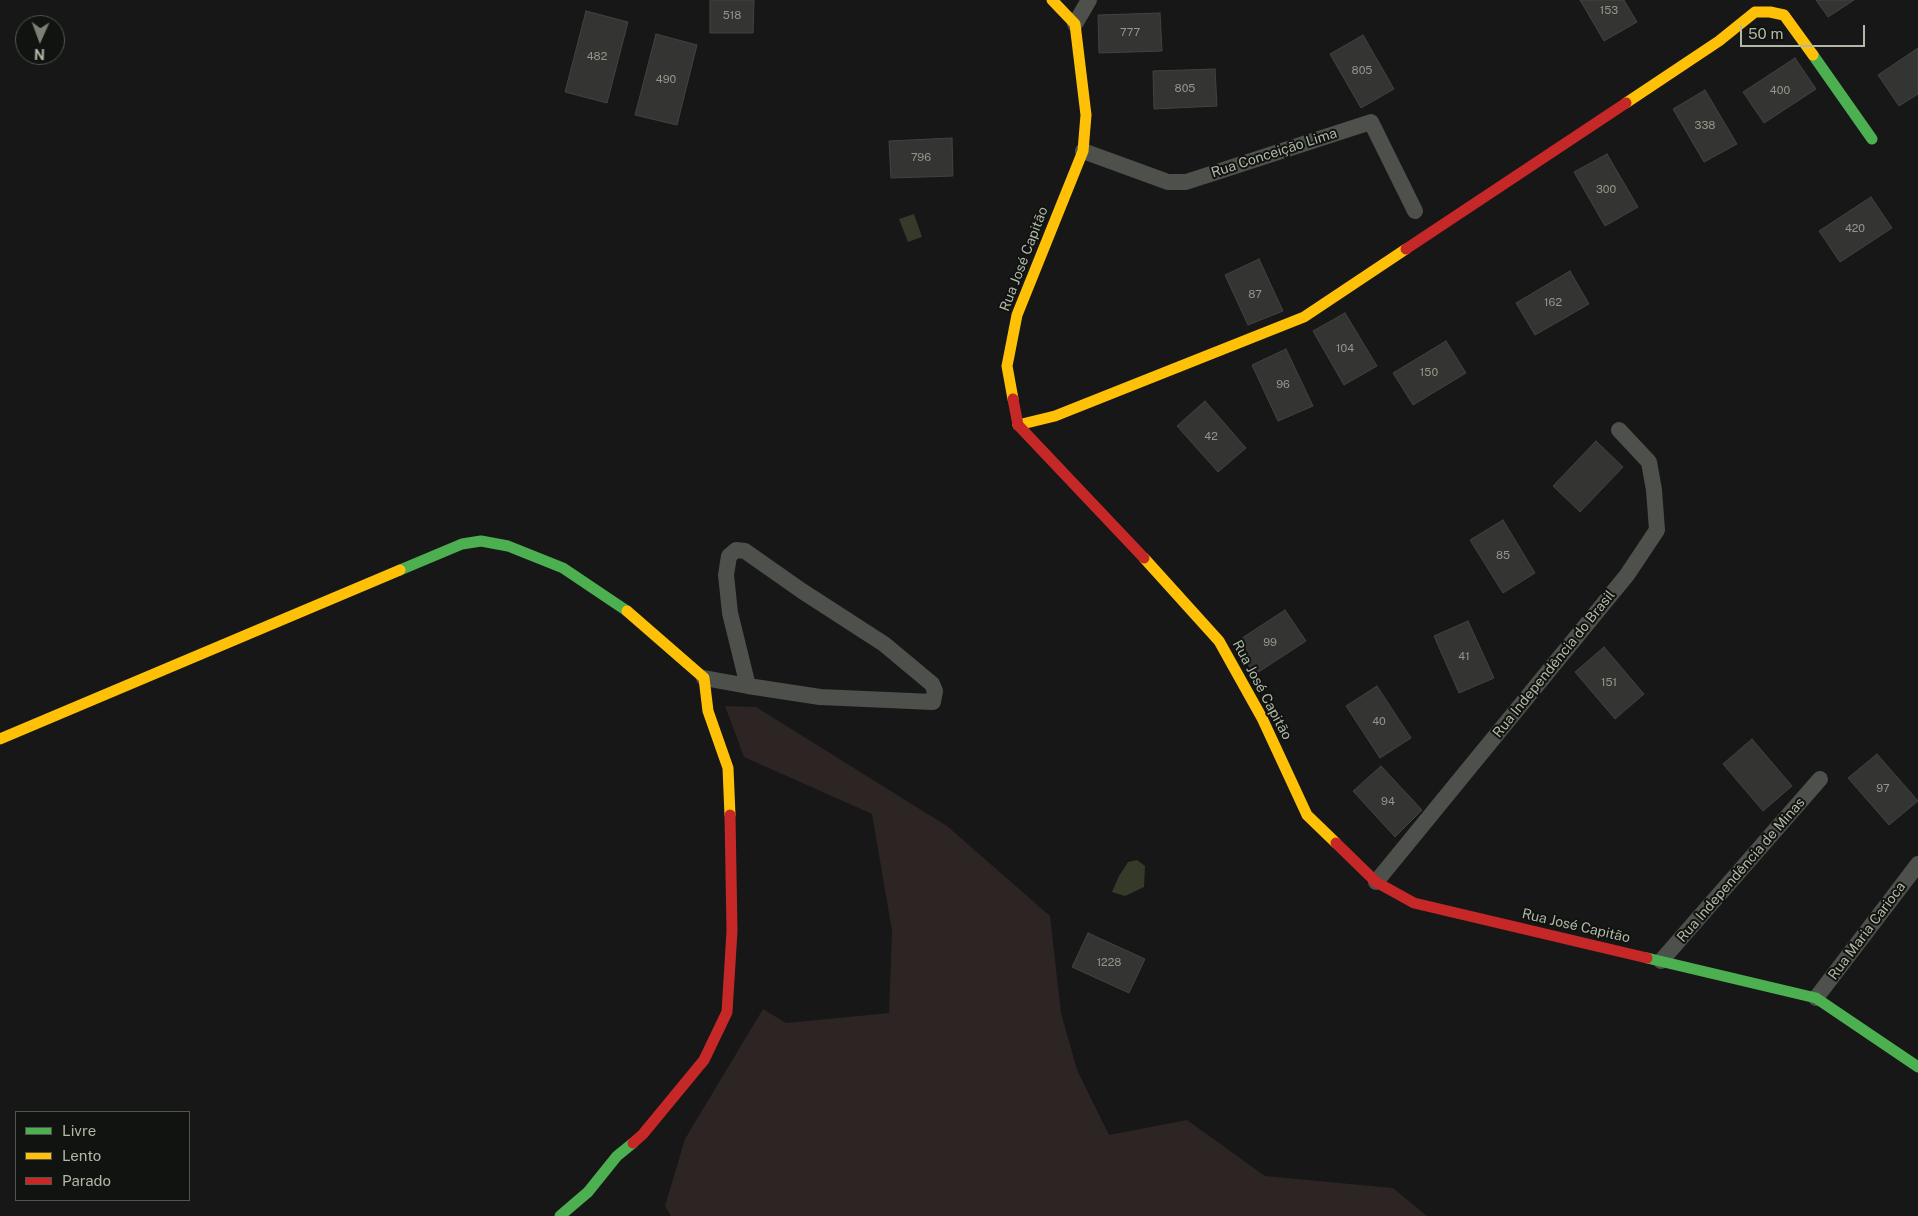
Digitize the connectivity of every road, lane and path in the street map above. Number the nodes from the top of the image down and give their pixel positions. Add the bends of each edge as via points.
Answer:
1 (1052, 0) edge
2 (1089, 0) edge
3 (1075, 24) junction
4 (1872, 139) dead end
5 (1083, 151) junction
6 (1415, 211) dead end
7 (1018, 425) junction
8 (1620, 430) dead end
9 (704, 678) junction
10 (748, 686) junction
11 (0, 739) edge
12 (1820, 779) dead end
13 (1918, 864) edge
14 (1376, 882) junction
15 (1661, 961) junction
16 (1816, 998) junction
17 (1918, 1067) edge
18 (560, 1216) edge

1 - 3 street
2 - 3 street
3 - 5 street, Rua José Capitão via 1086,115
4 - 7 street via 1784,15 1755,12 1719,41 1304,317 1055,416
5 - 6 street, Rua Conceição Lima via 1168,182 1186,182 1371,122
5 - 7 street, Rua José Capitão via 1017,315 1007,366
7 - 14 street, Rua José Capitão via 1172,586 1219,641 1262,718 1307,815
8 - 14 street, Rua Independência do Brasil via 1649,462 1657,530 1628,575
9 - 10 street
9 - 11 street via 623,607 563,568 508,546 481,541 462,544
9 - 18 street via 708,711 728,768 732,931 727,1012 704,1060 643,1134 617,1156 588,1192
10 - 10 street via 730,613 726,575 729,556 736,550 745,551 884,644 932,684 935,691 933,702 820,697
12 - 15 street, Rua Independência de Minas
13 - 16 street, Rua Maria Carioca
14 - 15 street, Rua José Capitão via 1414,903
15 - 16 street, Rua José Capitão
16 - 17 street, Rua José Capitão

